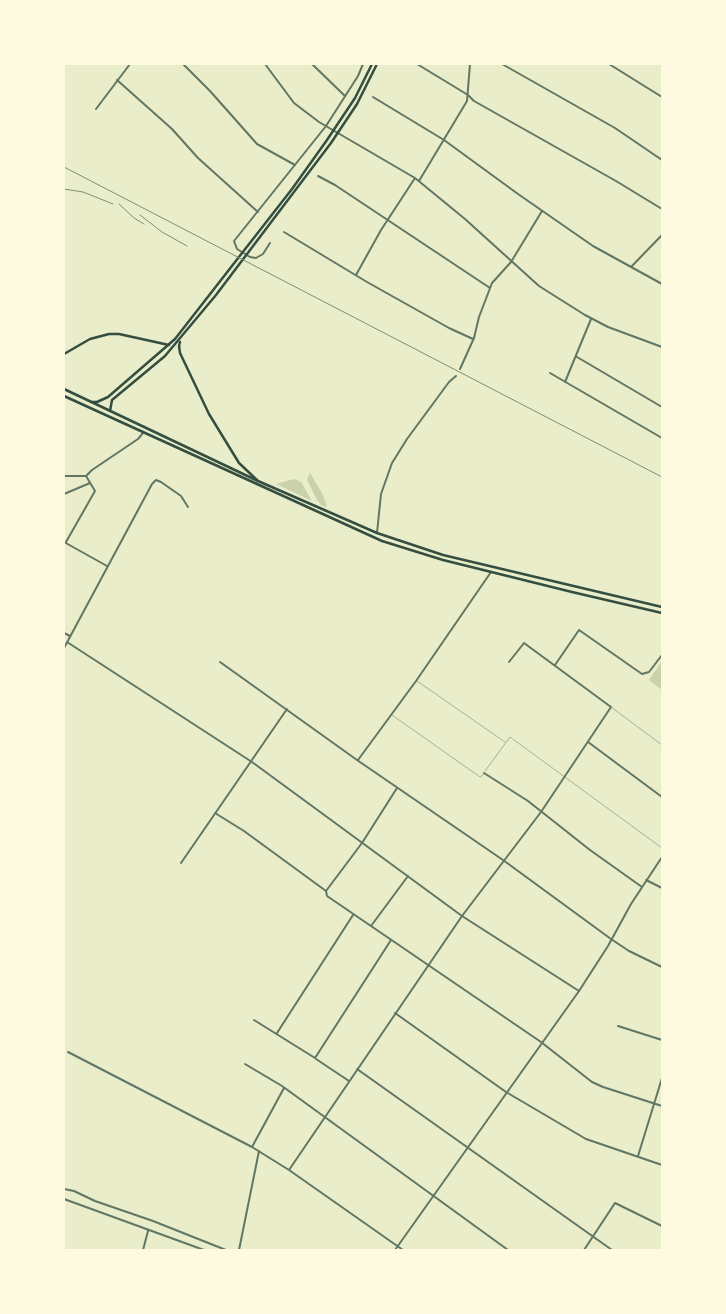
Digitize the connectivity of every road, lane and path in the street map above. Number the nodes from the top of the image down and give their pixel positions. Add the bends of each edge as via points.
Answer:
1 (130, 64) edge
2 (184, 64) edge
3 (265, 64) edge
4 (312, 64) edge
5 (363, 64) edge
6 (372, 64) edge
7 (377, 64) edge
8 (417, 64) edge
9 (470, 64) edge
10 (502, 64) edge
11 (609, 64) edge
12 (117, 80) junction
13 (468, 95) junction
14 (345, 96) junction
15 (373, 97) dead end
16 (662, 97) edge
17 (96, 109) dead end
18 (326, 126) junction
19 (444, 140) junction
20 (662, 160) edge
21 (296, 166) junction
22 (318, 176) dead end
23 (415, 178) junction
24 (419, 181) junction
25 (662, 209) edge
26 (542, 211) junction
27 (259, 212) junction
28 (388, 220) junction
29 (284, 232) dead end
30 (662, 235) edge
31 (270, 243) dead end
32 (511, 262) junction
33 (631, 267) junction
34 (356, 275) junction
35 (662, 284) edge
36 (490, 288) junction
37 (592, 319) junction
38 (184, 334) junction
39 (175, 339) junction
40 (473, 340) junction
41 (159, 342) junction
42 (170, 345) junction
43 (175, 346) junction
44 (662, 347) edge
45 (64, 354) edge
46 (577, 357) junction
47 (460, 369) dead end
48 (550, 373) dead end
49 (456, 376) dead end
50 (565, 382) junction
51 (64, 389) edge
52 (64, 396) edge
53 (91, 402) junction
54 (662, 407) edge
55 (110, 411) junction
56 (143, 433) junction
57 (662, 438) edge
58 (64, 476) edge
59 (86, 476) junction
60 (258, 481) junction
61 (90, 483) junction
62 (64, 494) edge
63 (188, 507) dead end
64 (377, 533) junction
65 (65, 542) edge
66 (107, 566) junction
67 (491, 572) junction
68 (542, 578) junction
69 (541, 584) junction
70 (661, 607) edge
71 (658, 612) junction
72 (662, 613) edge
73 (64, 633) edge
74 (70, 636) junction
75 (67, 642) junction
76 (64, 648) edge
77 (662, 655) edge
78 (220, 662) dead end
79 (509, 662) dead end
80 (555, 665) junction
81 (416, 680) junction
82 (611, 707) junction
83 (287, 709) junction
84 (391, 714) junction
85 (506, 742) junction
86 (588, 742) junction
87 (662, 745) edge
88 (357, 760) junction
89 (252, 762) junction
90 (484, 773) junction
91 (565, 777) junction
92 (397, 788) junction
93 (662, 797) edge
94 (541, 812) junction
95 (215, 813) junction
96 (362, 843) junction
97 (662, 848) edge
98 (662, 857) edge
99 (503, 860) junction
100 (181, 863) dead end
101 (408, 876) junction
102 (646, 880) junction
103 (642, 886) junction
104 (662, 888) edge
105 (326, 891) junction
106 (354, 915) junction
107 (462, 916) junction
108 (371, 926) junction
109 (612, 939) junction
110 (391, 940) junction
111 (428, 965) junction
112 (662, 967) edge
113 (579, 991) junction
114 (395, 1014) junction
115 (254, 1020) dead end
116 (618, 1026) dead end
117 (277, 1033) junction
118 (662, 1040) edge
119 (542, 1042) junction
120 (68, 1052) dead end
121 (315, 1058) junction
122 (245, 1064) dead end
123 (358, 1069) junction
124 (662, 1078) edge
125 (349, 1081) junction
126 (284, 1088) junction
127 (506, 1092) junction
128 (654, 1103) junction
129 (662, 1106) edge
130 (323, 1118) junction
131 (252, 1147) junction
132 (467, 1147) junction
133 (259, 1151) junction
134 (638, 1156) junction
135 (662, 1164) edge
136 (289, 1170) junction
137 (64, 1189) edge
138 (432, 1196) junction
139 (64, 1199) edge
140 (662, 1226) edge
141 (148, 1230) junction
142 (592, 1236) junction
143 (397, 1246) junction
144 (143, 1250) edge
145 (204, 1250) edge
146 (226, 1250) edge
147 (240, 1250) edge
148 (395, 1250) edge
149 (403, 1250) edge
150 (508, 1250) edge
151 (584, 1250) edge
152 (612, 1250) edge

1 - 12 street
2 - 21 street via 257,144
3 - 18 street via 294,102
4 - 14 street
5 - 14 street
6 - 39 main road via 355,98 292,189
7 - 38 main road via 361,97 331,143
8 - 13 street
9 - 13 street
10 - 20 street via 615,128
11 - 16 street
12 - 17 street
12 - 27 street
13 - 19 street
13 - 25 street via 474,102
14 - 18 street
15 - 19 street
18 - 21 street
18 - 23 street
19 - 24 street
19 - 26 street
21 - 27 street
22 - 28 street
23 - 24 street
23 - 28 street
24 - 32 street
26 - 32 street
26 - 33 street
27 - 31 street via 234,241 235,247 256,258
28 - 34 street
28 - 36 street
29 - 34 street
30 - 33 street
32 - 36 street
32 - 37 street via 539,286
33 - 35 street
34 - 40 street
36 - 40 street
37 - 44 street
37 - 46 street
38 - 43 main road
38 - 60 main road via 179,351 202,401 239,464
39 - 41 main road via 168,343
39 - 42 main road
40 - 47 street
41 - 42 main road
41 - 45 main road via 119,334 104,335 85,341
42 - 43 main road
42 - 53 main road via 108,397
43 - 55 main road via 112,400
46 - 50 street
46 - 54 street
48 - 50 street
49 - 64 street via 448,382 392,463 381,494
50 - 57 street
51 - 53 main road
52 - 56 main road
53 - 55 main road
55 - 60 main road
56 - 59 street
56 - 67 main road via 382,541
58 - 59 street
59 - 61 street
60 - 64 main road
61 - 62 street
61 - 65 street via 95,491
63 - 66 street via 177,493 156,480
64 - 68 main road via 443,555
65 - 66 street
66 - 74 street
67 - 69 main road
67 - 81 street
68 - 69 main road
68 - 70 main road
69 - 71 main road
70 - 71 main road
71 - 72 main road
73 - 74 street
74 - 75 street
75 - 76 street
75 - 89 street
77 - 80 street via 649,672 642,674 579,630
78 - 83 street
79 - 80 street via 524,643
80 - 82 street
81 - 84 street
81 - 85 lane
82 - 86 street
82 - 87 lane
83 - 88 street
83 - 89 street
84 - 88 street
84 - 90 lane via 480,777
85 - 90 lane
85 - 91 lane via 510,737
86 - 91 street
86 - 93 street
88 - 92 street
89 - 95 street
89 - 96 street
90 - 94 street
91 - 94 street
91 - 97 lane
92 - 96 street
92 - 99 street
94 - 99 street
94 - 103 street
95 - 100 street
95 - 105 street
96 - 101 street
96 - 105 street
98 - 102 street
99 - 107 street
99 - 109 street
101 - 107 street
101 - 108 street
102 - 103 street
102 - 104 street
103 - 109 street
105 - 106 street via 327,896
106 - 108 street
106 - 117 street
107 - 111 street
107 - 113 street
108 - 110 street
109 - 112 street
109 - 113 street
110 - 111 street
110 - 121 street
111 - 114 street
111 - 119 street
113 - 119 street
114 - 123 street
114 - 127 street
115 - 117 street
116 - 118 street
117 - 121 street
119 - 127 street
119 - 128 street via 592,1082
120 - 131 street
121 - 125 street
122 - 126 street
123 - 125 street
123 - 132 street
124 - 128 street
125 - 130 street
126 - 130 street
126 - 131 street
127 - 132 street
127 - 134 street via 586,1139
128 - 129 street
128 - 134 street
130 - 136 street
130 - 138 street
131 - 133 street
132 - 138 street
132 - 142 street
133 - 136 street
133 - 147 street
134 - 135 street
136 - 143 street
137 - 146 street
138 - 143 street
138 - 150 street
139 - 141 street
140 - 142 street via 614,1203
141 - 144 street
141 - 145 street
142 - 151 street
142 - 152 street
143 - 148 street
143 - 149 street

